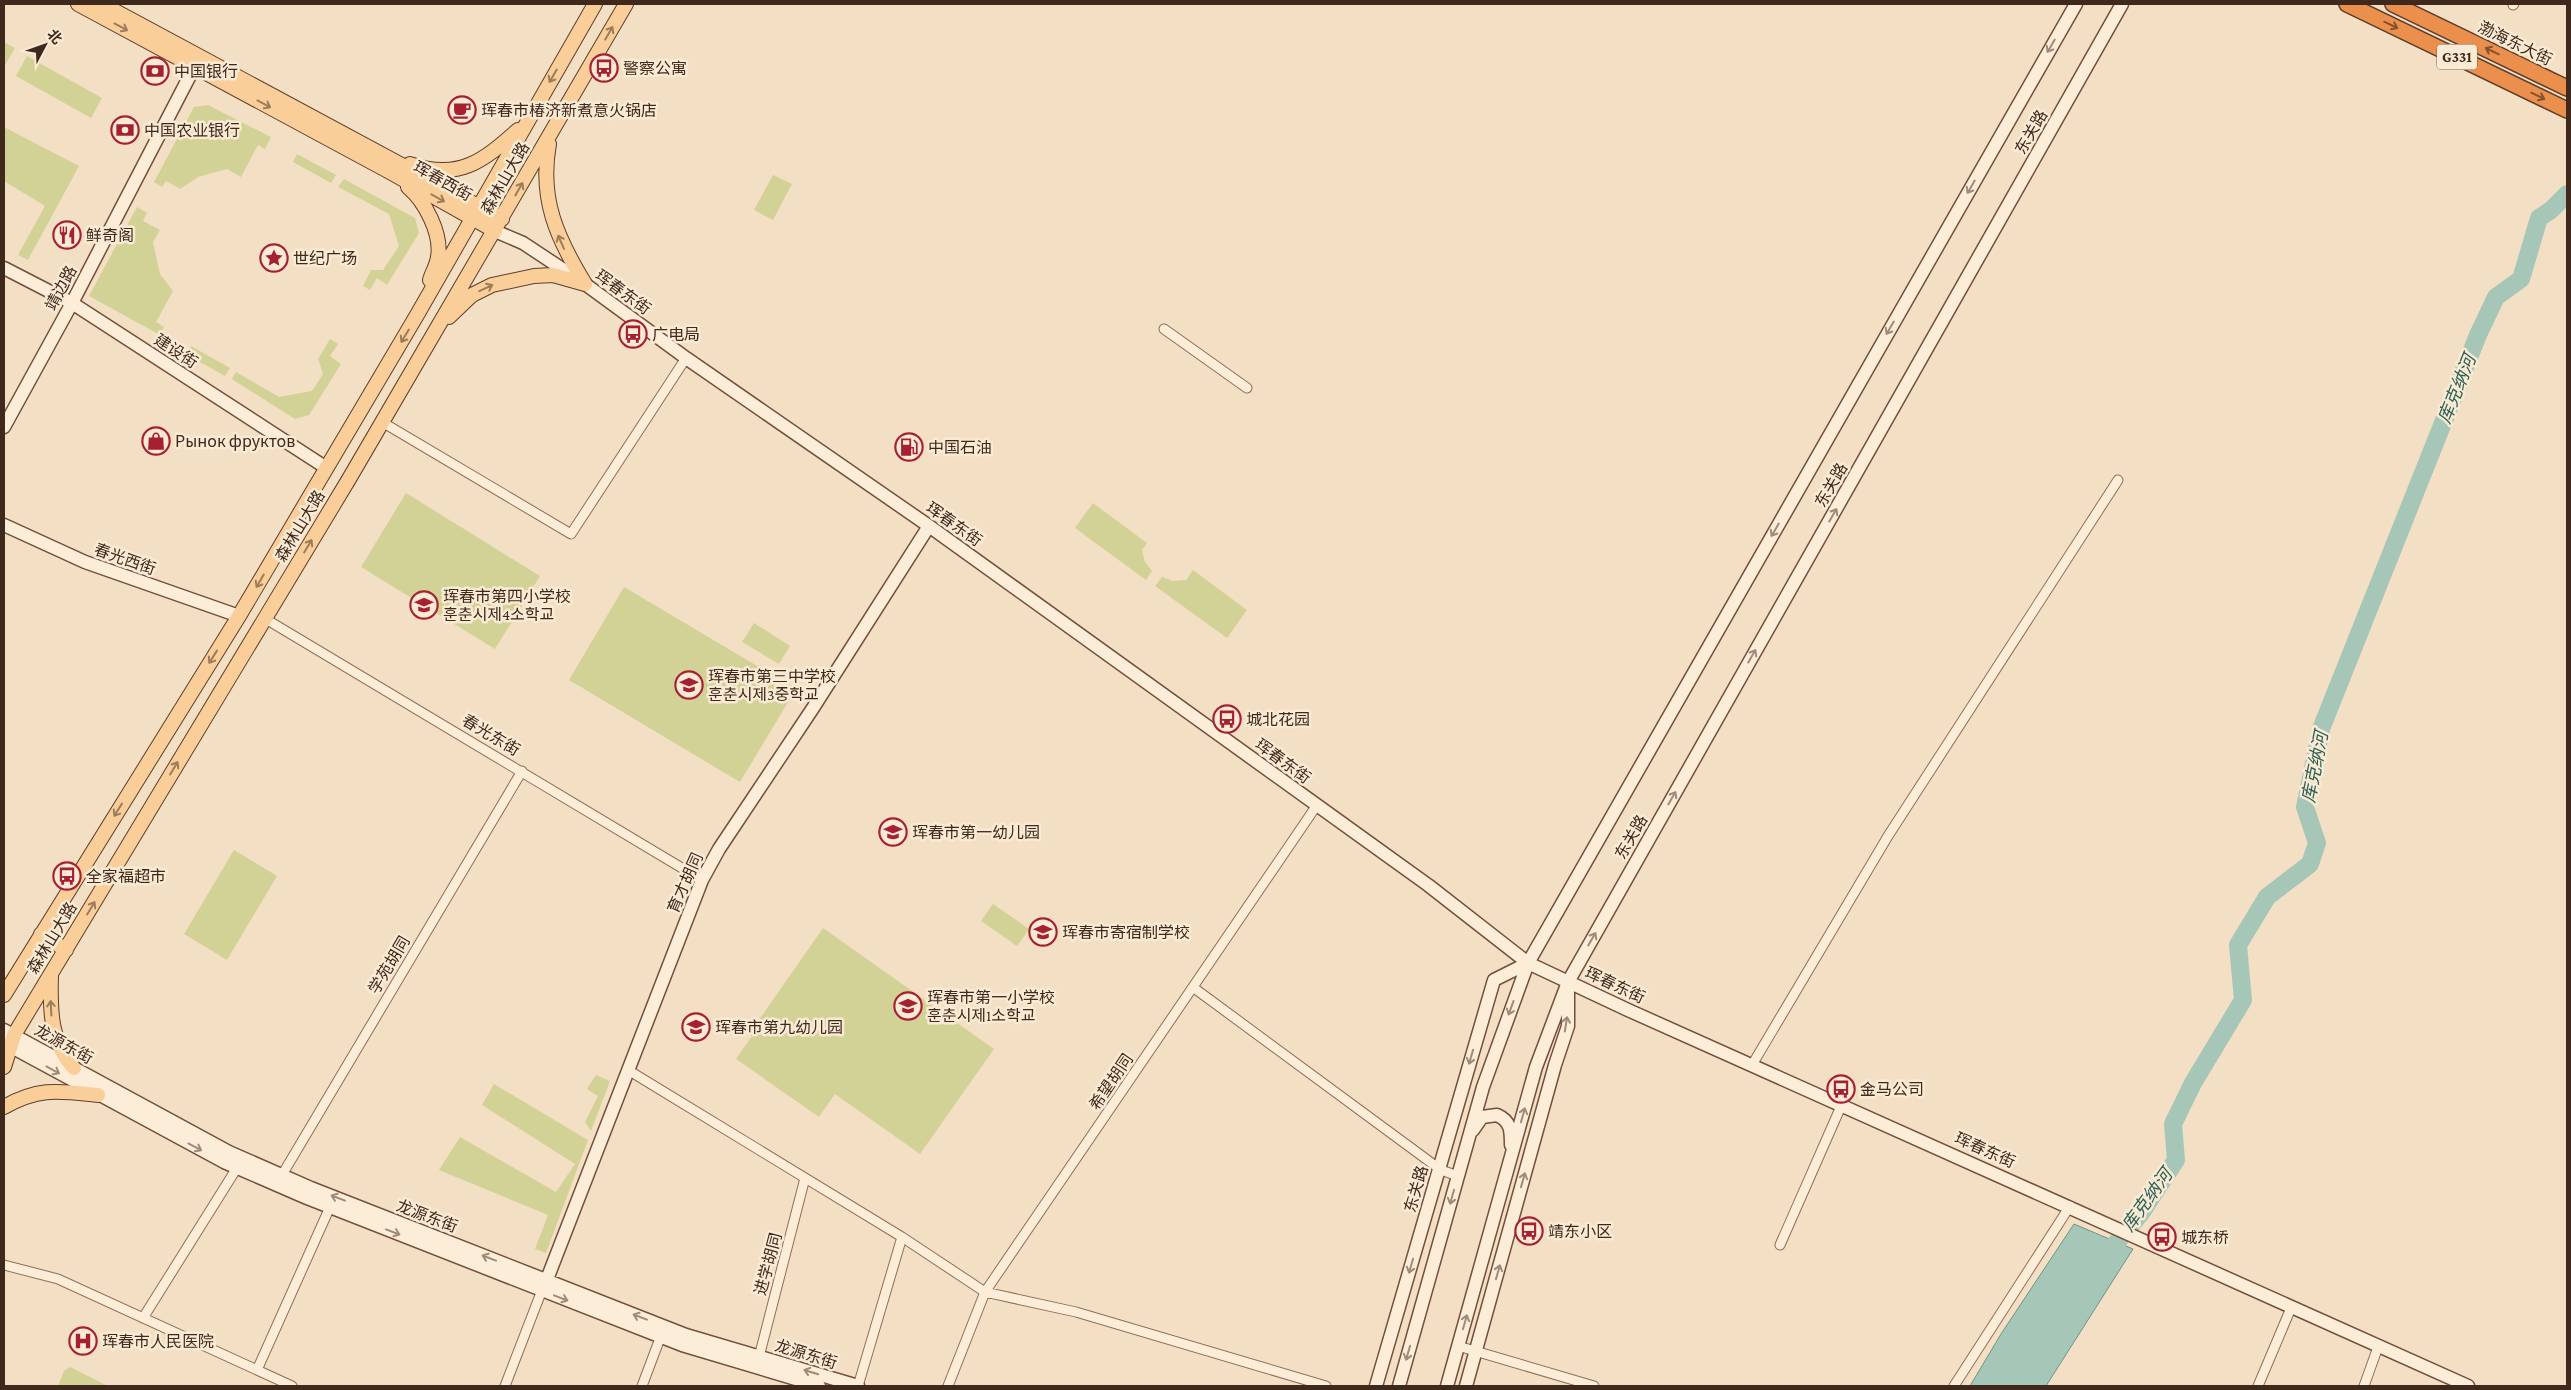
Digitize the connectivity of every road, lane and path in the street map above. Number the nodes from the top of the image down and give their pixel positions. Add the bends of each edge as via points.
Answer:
1 (78, 4) edge
2 (102, 4) edge
3 (595, 4) edge
4 (626, 4) edge
5 (2076, 4) edge
6 (2122, 4) edge
7 (2348, 4) edge
8 (2393, 4) edge
9 (198, 61) junction
10 (2567, 88) edge
11 (2567, 110) edge
12 (528, 121) junction
13 (551, 133) junction
14 (376, 152) junction
15 (390, 172) junction
16 (476, 211) junction
17 (498, 225) junction
18 (523, 243) joint
19 (4, 268) edge
20 (585, 284) junction
21 (72, 303) junction
22 (417, 315) junction
23 (1164, 329) dead end
24 (436, 330) junction
25 (686, 358) junction
26 (1247, 388) dead end
27 (382, 422) junction
28 (4, 427) edge
29 (326, 467) junction
30 (2118, 480) dead end
31 (4, 525) edge
32 (929, 526) junction
33 (239, 616) junction
34 (264, 618) junction
35 (522, 771) junction
36 (1317, 805) junction
37 (702, 880) junction
38 (41, 934) junction
39 (66, 950) junction
40 (24, 962) junction
41 (1528, 963) junction
42 (51, 975) junction
43 (4, 979) edge
44 (1568, 982) junction
45 (1194, 988) junction
46 (4, 995) edge
47 (8, 1038) edge
48 (1752, 1064) junction
49 (4, 1067) edge
50 (74, 1068) junction
51 (628, 1070) junction
52 (98, 1095) junction
53 (1842, 1104) junction
54 (4, 1107) edge
55 (1468, 1140) junction
56 (1510, 1160) junction
57 (240, 1163) junction
58 (1439, 1168) junction
59 (282, 1175) junction
60 (1458, 1176) junction
61 (806, 1178) junction
62 (330, 1207) junction
63 (2074, 1208) junction
64 (902, 1237) junction
65 (1780, 1245) dead end
66 (4, 1265) edge
67 (544, 1285) junction
68 (985, 1292) junction
69 (2291, 1308) junction
70 (143, 1318) junction
71 (663, 1332) junction
72 (1458, 1346) junction
73 (2378, 1347) junction
74 (1476, 1351) junction
75 (759, 1356) junction
76 (257, 1370) junction
77 (292, 1386) edge
78 (505, 1386) edge
79 (642, 1386) edge
80 (818, 1386) edge
81 (858, 1386) edge
82 (948, 1386) edge
83 (1326, 1386) edge
84 (1376, 1386) edge
85 (1399, 1386) edge
86 (1447, 1386) edge
87 (1466, 1386) edge
88 (1594, 1386) edge
89 (1954, 1386) edge
90 (2258, 1386) edge
91 (2364, 1386) edge
92 (2468, 1386) edge

1 -> 9 main road, 珲春西街
2 - 9 main road, 珲春西街
3 -> 12 main road, 森林山大路
13 -> 4 main road, 森林山大路
5 -> 41 main road, 东关路
44 -> 6 main road, 东关路
7 -> 11 highway, G331
10 -> 8 highway, 渤海东大街 / G331
9 - 14 main road, 珲春西街
9 -> 15 main road, 珲春西街
9 - 21 main road, 靖边路
12 - 14 main road via 488,157 450,170 418,167
12 - 16 main road, 森林山大路
17 -> 13 main road, 森林山大路
20 -> 13 main road via 556,231 546,188 545,167
14 - 16 main road, 珲春西街
15 -> 16 main road, 珲春西街
15 - 22 main road via 416,194 428,210 437,244 438,257
16 - 17 main road, 珲春西街
16 - 22 main road, 森林山大路
17 - 18 main road, 珲春西街
17 - 24 main road, 森林山大路
18 - 20 main road, 珲春东街
19 - 21 main road, 建设街
24 -> 20 main road via 472,295 492,285 554,275
20 - 25 main road, 珲春东街
21 - 28 main road, 靖边路
21 - 29 main road, 建设街
22 -> 29 main road, 森林山大路
23 - 26 street
24 - 27 main road, 森林山大路
25 - 27 street via 571,534
25 - 32 main road, 珲春东街
34 -> 27 main road, 森林山大路
29 -> 33 main road, 森林山大路
30 - 48 street via 1888,836
31 - 33 main road, 春光西街 via 85,562
32 - 36 main road, 珲春东街
32 - 37 main road, 育才胡同
33 -> 38 main road, 森林山大路
34 - 35 street, 春光东街
39 -> 34 main road, 森林山大路
35 - 37 street, 春光东街
35 - 59 street, 学苑胡同
36 - 41 main road, 珲春东街
36 - 45 street, 希望胡同
37 - 51 main road, 育才胡同
38 - 39 main road
38 - 40 main road, 森林山大路
39 - 42 main road, 森林山大路
40 - 43 main road
40 - 46 main road, 森林山大路
41 - 44 main road, 珲春东街
41 -> 55 main road, 东关路 via 1492,1058
41 -> 58 main road, 东关路 via 1494,980
42 - 47 main road, 森林山大路
50 -> 42 main road via 62,1056 50,1013
44 - 48 main road, 珲春东街
56 -> 44 main road, 东关路 via 1536,1067
74 -> 44 main road, 东关路 via 1554,1065 1568,1026
45 - 58 street
45 - 68 street, 希望胡同
47 - 49 main road, 森林山大路
47 - 50 main road, 龙源东街
47 -> 52 main road, 龙源东街
48 - 53 main road, 珲春东街
50 - 57 main road, 龙源东街
51 - 61 street
51 - 67 main road, 育才胡同
52 - 54 main road via 44,1092 25,1096
52 -> 57 main road, 龙源东街
53 - 63 main road, 珲春东街
53 - 65 street
55 - 56 main road via 1482,1117 1497,1114 1510,1127
55 - 60 main road, 东关路
72 -> 56 main road, 东关路
57 - 59 main road, 龙源东街
57 - 62 main road, 龙源东街
57 - 70 street
58 - 60 street
58 -> 84 main road, 东关路
67 -> 59 main road, 龙源东街
60 -> 85 main road, 东关路
61 - 64 street
61 - 75 street, 进学胡同
62 -> 67 main road, 龙源东街
62 - 76 street
63 - 69 main road, 珲春东街
63 - 89 street
64 - 68 street
64 - 81 street
66 - 70 street via 58,1279
67 - 71 main road, 龙源东街
67 - 78 street
68 - 82 street, 希望胡同
68 - 83 street via 1076,1312
69 - 73 main road, 珲春东街
69 - 90 street
70 - 76 street
71 - 75 main road, 龙源东街
71 - 79 street
71 - 80 main road, 龙源东街
72 - 74 street
72 - 86 main road, 东关路
73 - 91 street
73 - 92 main road, 珲春东街
74 - 87 main road, 东关路
74 - 88 street
81 -> 75 main road, 龙源东街
76 - 77 street

